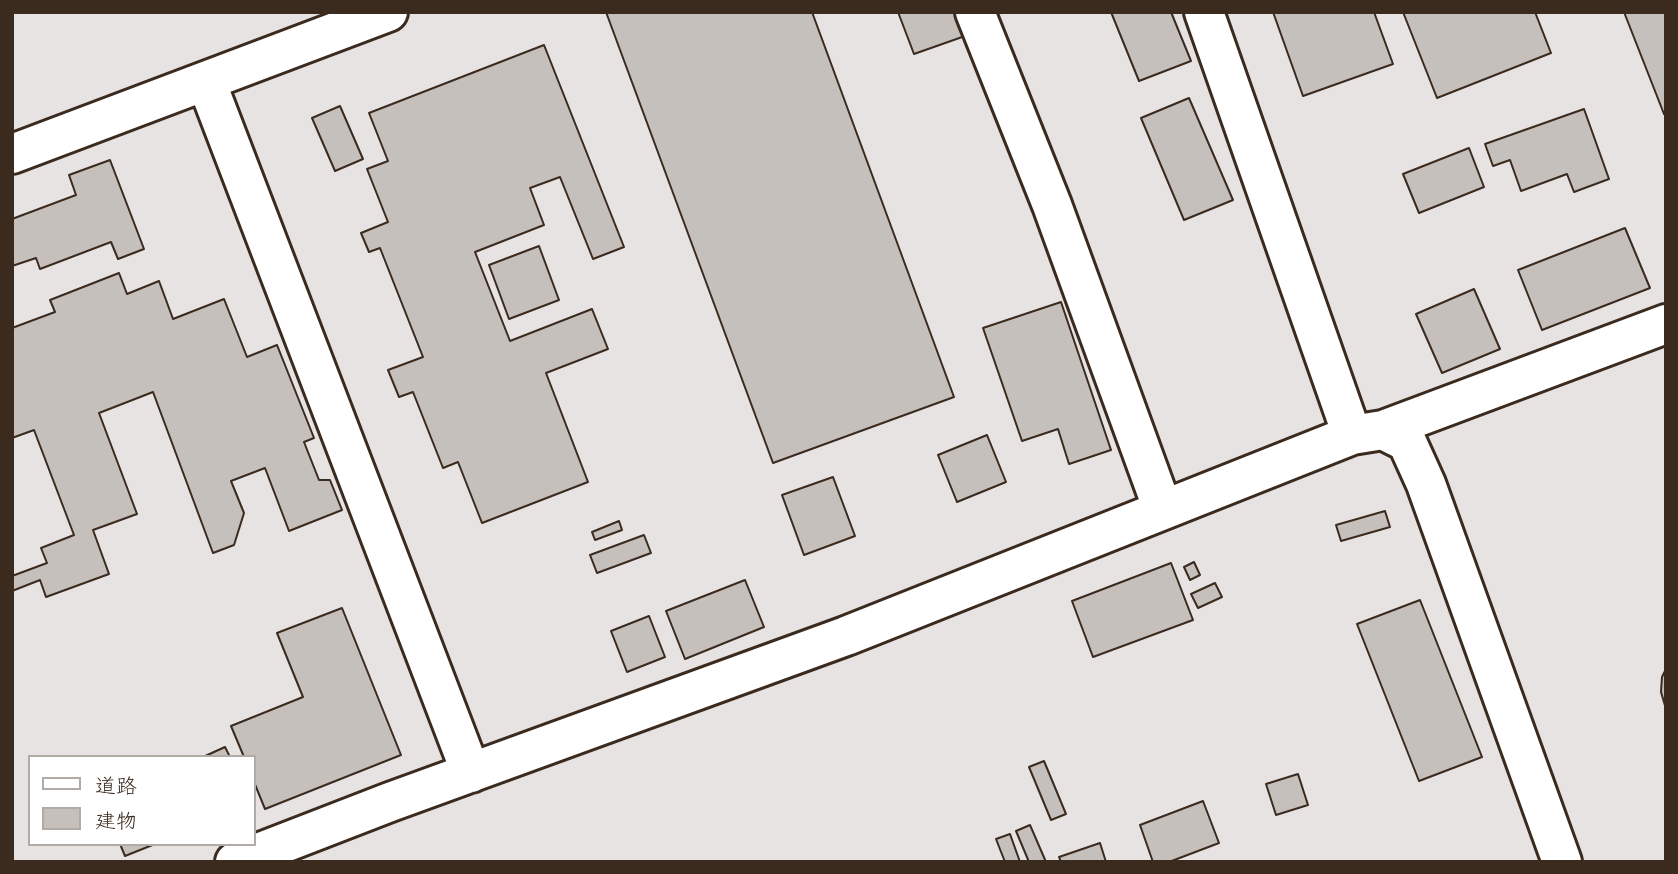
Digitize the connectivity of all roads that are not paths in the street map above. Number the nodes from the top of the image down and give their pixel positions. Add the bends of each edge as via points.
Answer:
1 (388, 12) edge
2 (975, 12) edge
3 (1205, 12) edge
4 (206, 81) junction
5 (12, 154) edge
6 (1666, 324) edge
7 (1367, 433) junction
8 (1163, 510) junction
9 (471, 773) junction
10 (235, 862) edge
11 (1562, 862) edge

1 - 4 lane
2 - 8 lane via 1052,205
3 - 7 lane
4 - 5 lane
4 - 9 lane
6 - 7 lane
7 - 8 lane
7 - 11 lane via 1406,442 1426,484
8 - 9 lane via 846,636
9 - 10 lane

